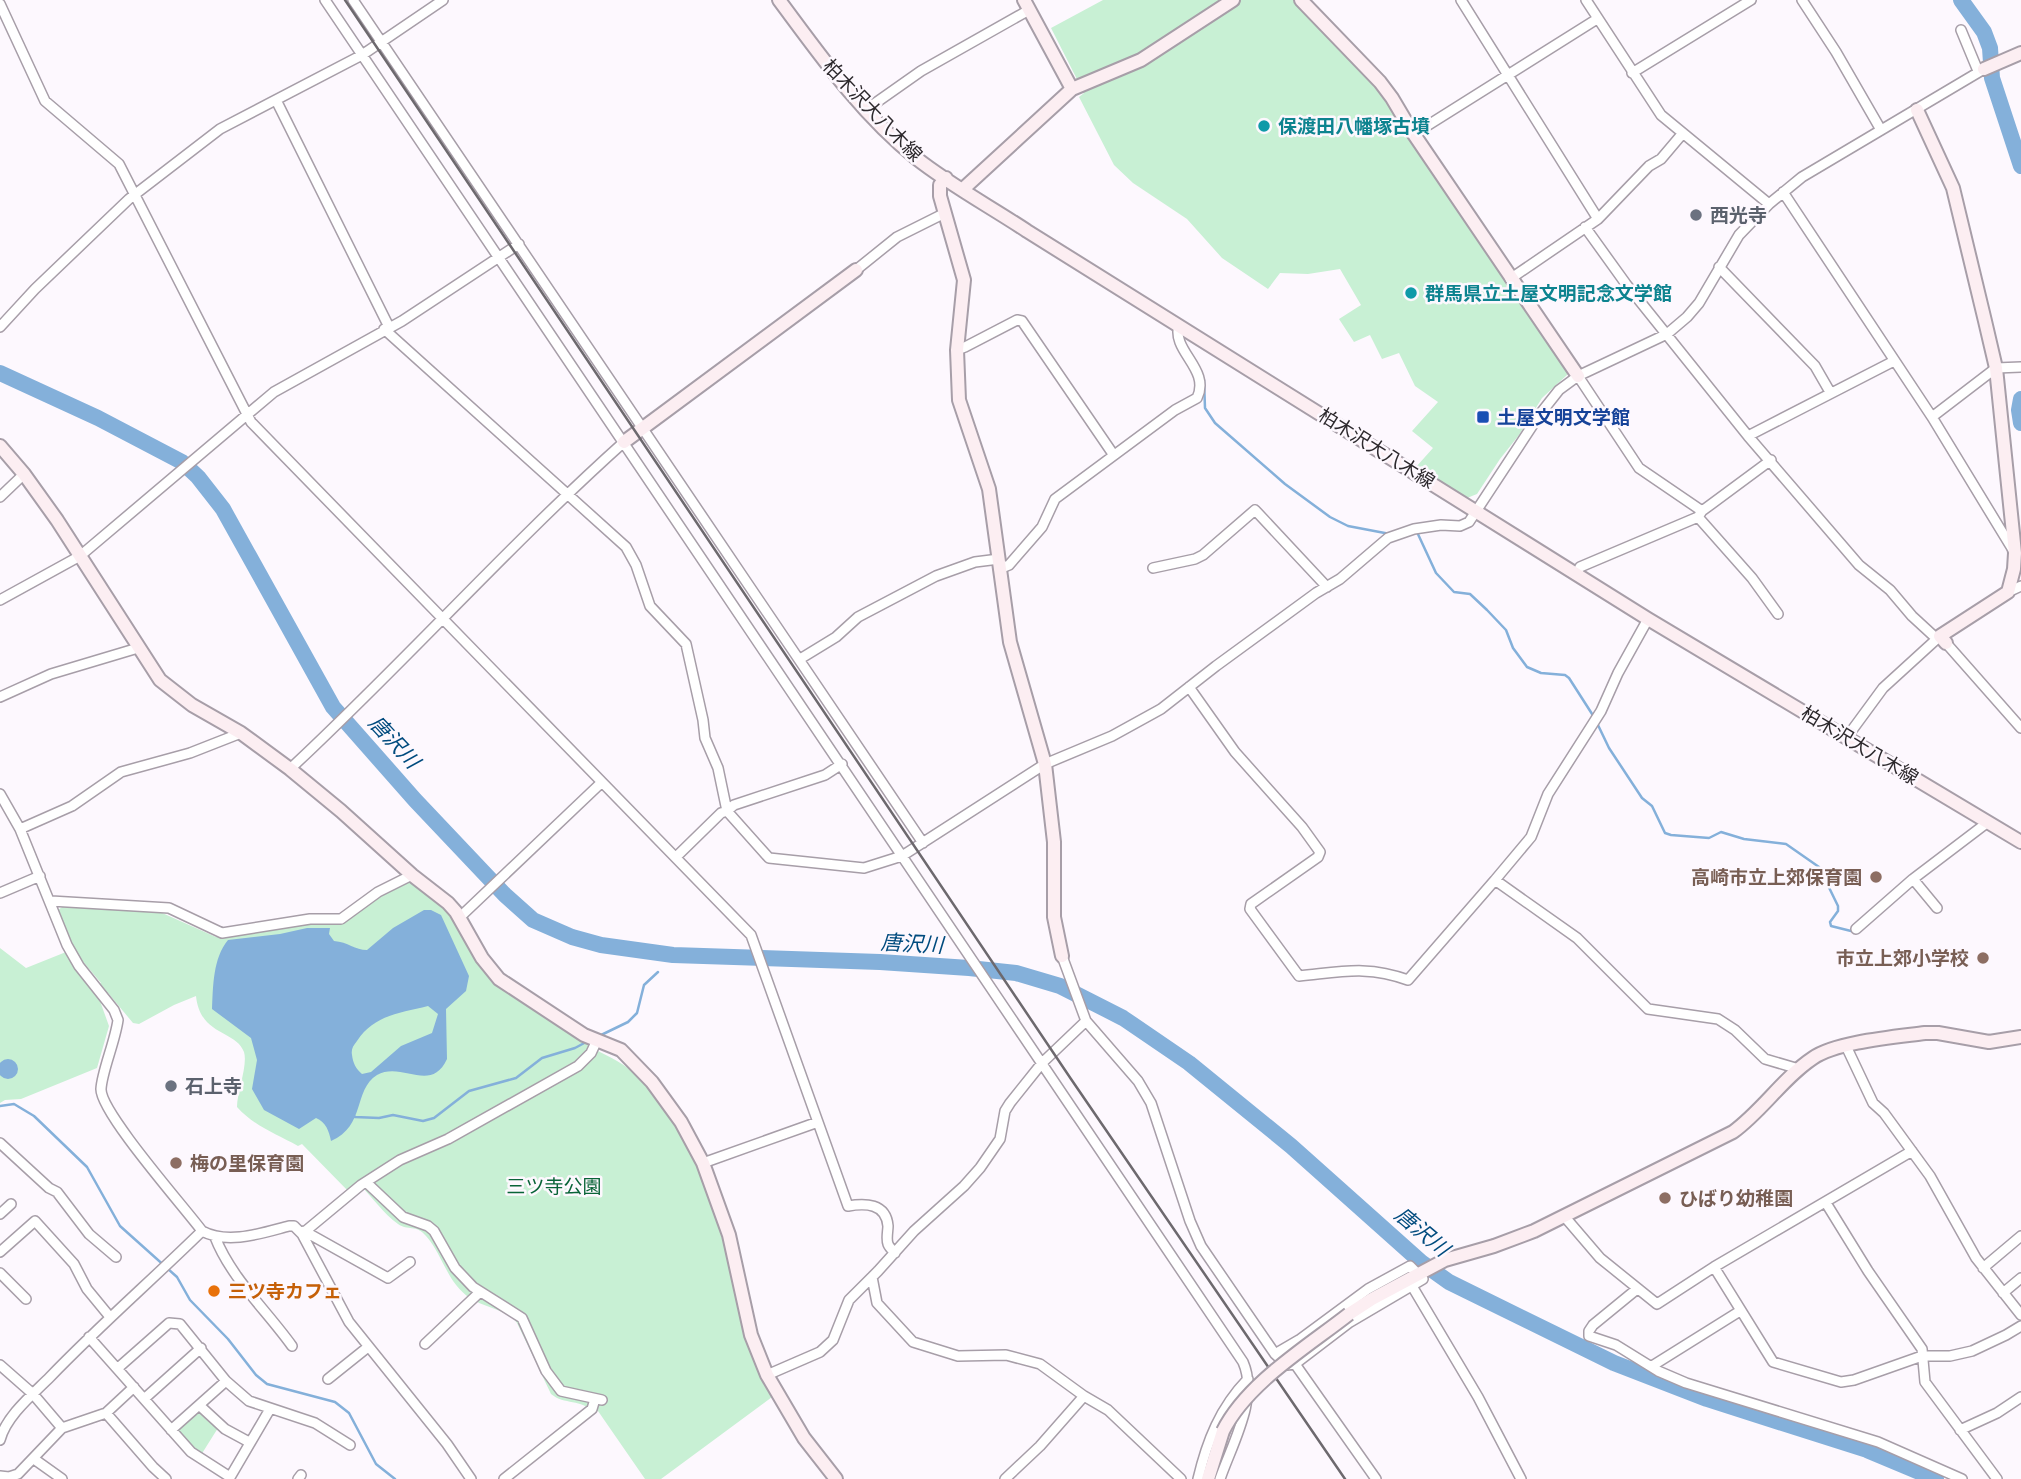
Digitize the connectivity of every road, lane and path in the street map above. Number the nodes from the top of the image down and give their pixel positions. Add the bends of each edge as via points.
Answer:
1 (325, 0) edge
2 (353, 0) edge
3 (443, 0) edge
4 (779, 0) edge
5 (1301, 0) edge
6 (1461, 0) edge
7 (1586, 0) edge
8 (1751, 0) edge
9 (1802, 0) edge
10 (1228, 1) edge
11 (0, 4) edge
12 (1026, 5) edge
13 (1597, 19) junction
14 (1961, 30) dead end
15 (383, 42) junction
16 (2021, 53) edge
17 (362, 55) junction
18 (1981, 70) junction
19 (1632, 73) junction
20 (1507, 76) junction
21 (1072, 89) junction
22 (276, 100) junction
23 (867, 110) junction
24 (1917, 110) junction
25 (1881, 130) junction
26 (1414, 134) junction
27 (1683, 134) junction
28 (946, 178) junction
29 (962, 190) junction
30 (1783, 192) junction
31 (135, 194) junction
32 (1769, 204) junction
33 (945, 213) junction
34 (1598, 219) junction
35 (1585, 227) junction
36 (519, 244) junction
37 (499, 257) junction
38 (1719, 267) junction
39 (856, 270) joint
40 (1510, 279) junction
41 (1180, 325) junction
42 (0, 327) edge
43 (387, 328) junction
44 (1667, 334) junction
45 (957, 350) junction
46 (1894, 362) junction
47 (2021, 367) edge
48 (1996, 368) junction
49 (1578, 376) junction
50 (1830, 392) junction
51 (247, 416) junction
52 (1932, 417) junction
53 (643, 428) junction
54 (1748, 436) junction
55 (624, 442) junction
56 (0, 446) edge
57 (1113, 454) junction
58 (1771, 460) junction
59 (24, 474) junction
60 (566, 493) junction
61 (0, 497) edge
62 (1475, 510) junction
63 (1700, 514) junction
64 (2015, 553) junction
65 (80, 556) junction
66 (999, 564) junction
67 (1153, 568) dead end
68 (1577, 574) junction
69 (2021, 586) edge
70 (1327, 587) junction
71 (2008, 592) junction
72 (0, 600) edge
73 (1778, 614) dead end
74 (443, 618) junction
75 (1648, 619) junction
76 (1941, 639) junction
77 (138, 648) junction
78 (800, 659) junction
79 (1189, 687) junction
80 (0, 697) edge
81 (2021, 728) edge
82 (242, 733) junction
83 (1847, 737) junction
84 (842, 764) junction
85 (1045, 764) junction
86 (290, 769) junction
87 (601, 783) junction
88 (1, 796) edge
89 (727, 811) junction
90 (1988, 822) junction
91 (20, 829) junction
92 (2021, 842) edge
93 (923, 843) junction
94 (902, 856) junction
95 (676, 858) junction
96 (411, 875) junction
97 (40, 876) junction
98 (1913, 879) junction
99 (1495, 880) junction
100 (0, 893) edge
101 (51, 901) junction
102 (1937, 908) dead end
103 (459, 918) junction
104 (1856, 929) dead end
105 (1062, 956) joint
106 (1086, 1021) junction
107 (2021, 1037) edge
108 (597, 1040) junction
109 (1846, 1046) junction
110 (1042, 1063) junction
111 (1799, 1069) junction
112 (818, 1122) junction
113 (0, 1143) edge
114 (1912, 1151) junction
115 (703, 1163) junction
116 (367, 1183) junction
117 (1826, 1203) junction
118 (11, 1204) dead end
119 (0, 1214) edge
120 (1564, 1216) junction
121 (202, 1231) junction
122 (303, 1233) junction
123 (2021, 1236) edge
124 (215, 1237) junction
125 (0, 1252) edge
126 (895, 1253) junction
127 (116, 1257) dead end
128 (410, 1262) dead end
129 (1714, 1267) junction
130 (1983, 1268) junction
131 (0, 1273) edge
132 (872, 1277) junction
133 (1417, 1277) junction
134 (2021, 1278) edge
135 (1637, 1289) junction
136 (480, 1292) junction
137 (2003, 1293) junction
138 (26, 1299) dead end
139 (1740, 1311) junction
140 (2021, 1315) edge
141 (110, 1317) junction
142 (2021, 1326) edge
143 (89, 1337) junction
144 (425, 1344) dead end
145 (292, 1346) dead end
146 (368, 1347) junction
147 (201, 1348) junction
148 (1275, 1354) junction
149 (1923, 1356) junction
150 (1295, 1364) junction
151 (0, 1365) edge
152 (1652, 1366) junction
153 (118, 1368) junction
154 (767, 1375) junction
155 (328, 1379) dead end
156 (1248, 1379) junction
157 (226, 1381) junction
158 (134, 1387) junction
159 (33, 1394) junction
160 (1084, 1396) junction
161 (2021, 1397) edge
162 (145, 1399) junction
163 (199, 1405) junction
164 (270, 1409) junction
165 (106, 1413) junction
166 (1220, 1415) junction
167 (1239, 1426) junction
168 (62, 1428) junction
169 (171, 1430) junction
170 (1960, 1430) junction
171 (0, 1440) edge
172 (249, 1442) junction
173 (350, 1445) dead end
174 (34, 1458) junction
175 (0, 1476) edge
176 (229, 1478) edge
177 (62, 1479) edge
178 (166, 1479) edge
179 (471, 1479) edge
180 (504, 1479) edge
181 (836, 1479) edge
182 (1005, 1479) edge
183 (1181, 1479) edge
184 (1198, 1479) edge
185 (1208, 1479) edge
186 (1220, 1479) edge
187 (1377, 1479) edge
188 (1521, 1479) edge
189 (1962, 1479) edge
190 (1997, 1479) edge

1 - 17 street
2 - 15 street
3 - 15 street
4 - 23 street, 柏木沢大八木線
5 - 26 street via 1380,82
6 - 20 street
7 - 13 street
8 - 19 street
9 - 25 street
10 - 21 street via 1142,60
11 - 31 street via 45,101 119,164
12 - 21 street
12 - 23 street
13 - 19 street
13 - 20 street
14 - 18 street
15 - 17 street
15 - 36 street
16 - 18 street
17 - 22 street
17 - 37 street
18 - 24 street
19 - 27 street via 1661,115
20 - 26 street
20 - 34 street
21 - 29 street
22 - 31 street via 220,129
22 - 43 street
23 - 28 street, 柏木沢大八木線 via 914,157
24 - 25 street
24 - 48 street via 1952,188
25 - 30 street
26 - 40 street
27 - 32 street
27 - 34 street
28 - 29 street, 柏木沢大八木線
28 - 33 street via 940,185
29 - 41 street, 柏木沢大八木線
30 - 32 street
30 - 46 street
31 - 42 street
31 - 51 street
32 - 38 street via 1739,235
33 - 39 street via 897,237
33 - 45 street via 964,280
34 - 35 street
35 - 40 street
35 - 44 street
36 - 37 street
36 - 53 street
37 - 43 street
37 - 55 street
38 - 44 street via 1699,303
38 - 50 street via 1815,366
39 - 53 street
40 - 49 street
41 - 57 street via 1178,336 1199,378 1200,393
41 - 62 street, 柏木沢大八木線
43 - 51 street via 274,392
43 - 60 street
44 - 49 street
44 - 54 street
45 - 57 street via 1022,321
45 - 66 street via 959,400 989,488
46 - 50 street
46 - 52 street
47 - 48 street
48 - 52 street
48 - 64 street
49 - 62 street via 1547,404
49 - 63 street via 1639,468
50 - 54 street
51 - 65 street
51 - 74 street
52 - 64 street
53 - 55 street
53 - 78 street
54 - 58 street
55 - 60 street
55 - 84 street
56 - 59 street
57 - 66 street via 1055,499 1042,527 1009,565
58 - 63 street
58 - 76 street via 1859,565
59 - 61 street
59 - 65 street
60 - 74 street
60 - 89 street via 626,547 650,606 686,644 705,738 718,768
62 - 68 street, 柏木沢大八木線
62 - 70 street via 1461,526 1441,525 1388,538
63 - 68 street via 1580,567
63 - 73 street
64 - 71 street
65 - 72 street
65 - 77 street
66 - 78 street via 975,562 936,576 858,617
66 - 85 street via 1014,663
67 - 70 street via 1203,555 1255,510
68 - 75 street, 柏木沢大八木線
69 - 71 street
70 - 79 street
71 - 76 street
74 - 86 street
74 - 87 street
75 - 83 street, 柏木沢大八木線
75 - 99 street via 1601,711 1548,793 1531,837
76 - 81 street
76 - 83 street via 1883,688
77 - 80 street via 51,674
77 - 82 street via 160,680 192,705
78 - 93 street
79 - 85 street via 1121,731
79 - 99 street via 1229,744 1320,852 1250,909 1299,976 1366,970 1408,980
82 - 86 street
82 - 91 street via 179,757 121,772 72,806
83 - 90 street, 柏木沢大八木線
84 - 89 street via 825,775
84 - 94 street
85 - 93 street
85 - 105 street via 1054,842 1054,917
86 - 96 street
87 - 95 street
87 - 103 street
88 - 91 street
89 - 94 street via 774,860 864,868
89 - 95 street
90 - 92 street, 柏木沢大八木線
90 - 98 street
91 - 97 street
93 - 94 street
94 - 110 street
95 - 112 street via 751,935
96 - 101 street via 341,919 310,919 222,933 169,908
96 - 103 street via 448,903
97 - 100 street
97 - 101 street
98 - 102 street
98 - 104 street
99 - 111 street via 1577,938 1648,1009 1718,1020 1765,1059
101 - 121 street via 67,945 118,1020 101,1090 104,1103
103 - 108 street via 499,979
105 - 106 street
106 - 110 street
106 - 148 street via 1145,1092 1201,1247
107 - 109 street via 1989,1042 1924,1033
108 - 115 street via 621,1050 652,1082
108 - 116 street via 578,1066 448,1139 400,1160
109 - 111 street via 1824,1051
109 - 114 street via 1873,1103
110 - 126 street via 1005,1111 1000,1139 981,1168
110 - 156 street via 1243,1362
111 - 120 street via 1733,1132
112 - 115 street
112 - 126 street via 848,1206 878,1207 888,1223 887,1243
113 - 127 street via 57,1192 89,1234
114 - 117 street
114 - 130 street
115 - 154 street via 729,1235 751,1335
116 - 122 street
116 - 136 street via 402,1217 435,1231 455,1268
117 - 129 street
117 - 149 street
118 - 119 street
120 - 133 street via 1494,1246 1445,1260
120 - 135 street via 1600,1258
121 - 124 street
121 - 141 street
122 - 124 street via 289,1226
122 - 128 street via 388,1278
122 - 146 street via 349,1322
123 - 130 street
124 - 145 street via 233,1270
125 - 141 street via 35,1221 74,1264
126 - 132 street
129 - 135 street via 1657,1304
129 - 139 street
130 - 137 street
131 - 138 street
132 - 154 street via 849,1300 828,1345
132 - 160 street via 877,1303 914,1342 958,1356 1006,1355 1033,1361
133 - 148 street via 1410,1266 1368,1289
133 - 150 street
133 - 185 street, bridge via 1349,1314 1252,1392 1223,1431
133 - 188 street
134 - 137 street
135 - 152 street via 1588,1334
136 - 144 street
136 - 180 street via 523,1318 546,1371 561,1391 598,1400
137 - 140 street
139 - 149 street via 1773,1362 1830,1380 1854,1380
139 - 152 street
141 - 143 street
142 - 149 street via 1972,1351
143 - 153 street
143 - 159 street
146 - 155 street
146 - 179 street
147 - 153 street via 180,1324 169,1323
147 - 157 street
147 - 162 street
148 - 150 street via 1287,1365
149 - 170 street via 1926,1382
150 - 187 street
151 - 159 street
152 - 189 street via 1686,1382 1878,1442
153 - 158 street
154 - 181 street via 804,1438
156 - 166 street
156 - 167 street via 1248,1402
157 - 163 street
157 - 164 street via 249,1401
158 - 162 street
158 - 165 street
159 - 168 street
159 - 171 street via 3,1429
160 - 182 street
160 - 183 street via 1116,1417
161 - 170 street
162 - 169 street
163 - 169 street
163 - 172 street via 225,1429
164 - 172 street
164 - 173 street via 315,1423
165 - 168 street
165 - 178 street
166 - 167 street
166 - 184 street
167 - 186 street
168 - 174 street
169 - 176 street via 195,1456
170 - 190 street
172 - 176 street
174 - 175 street via 18,1474
174 - 177 street

